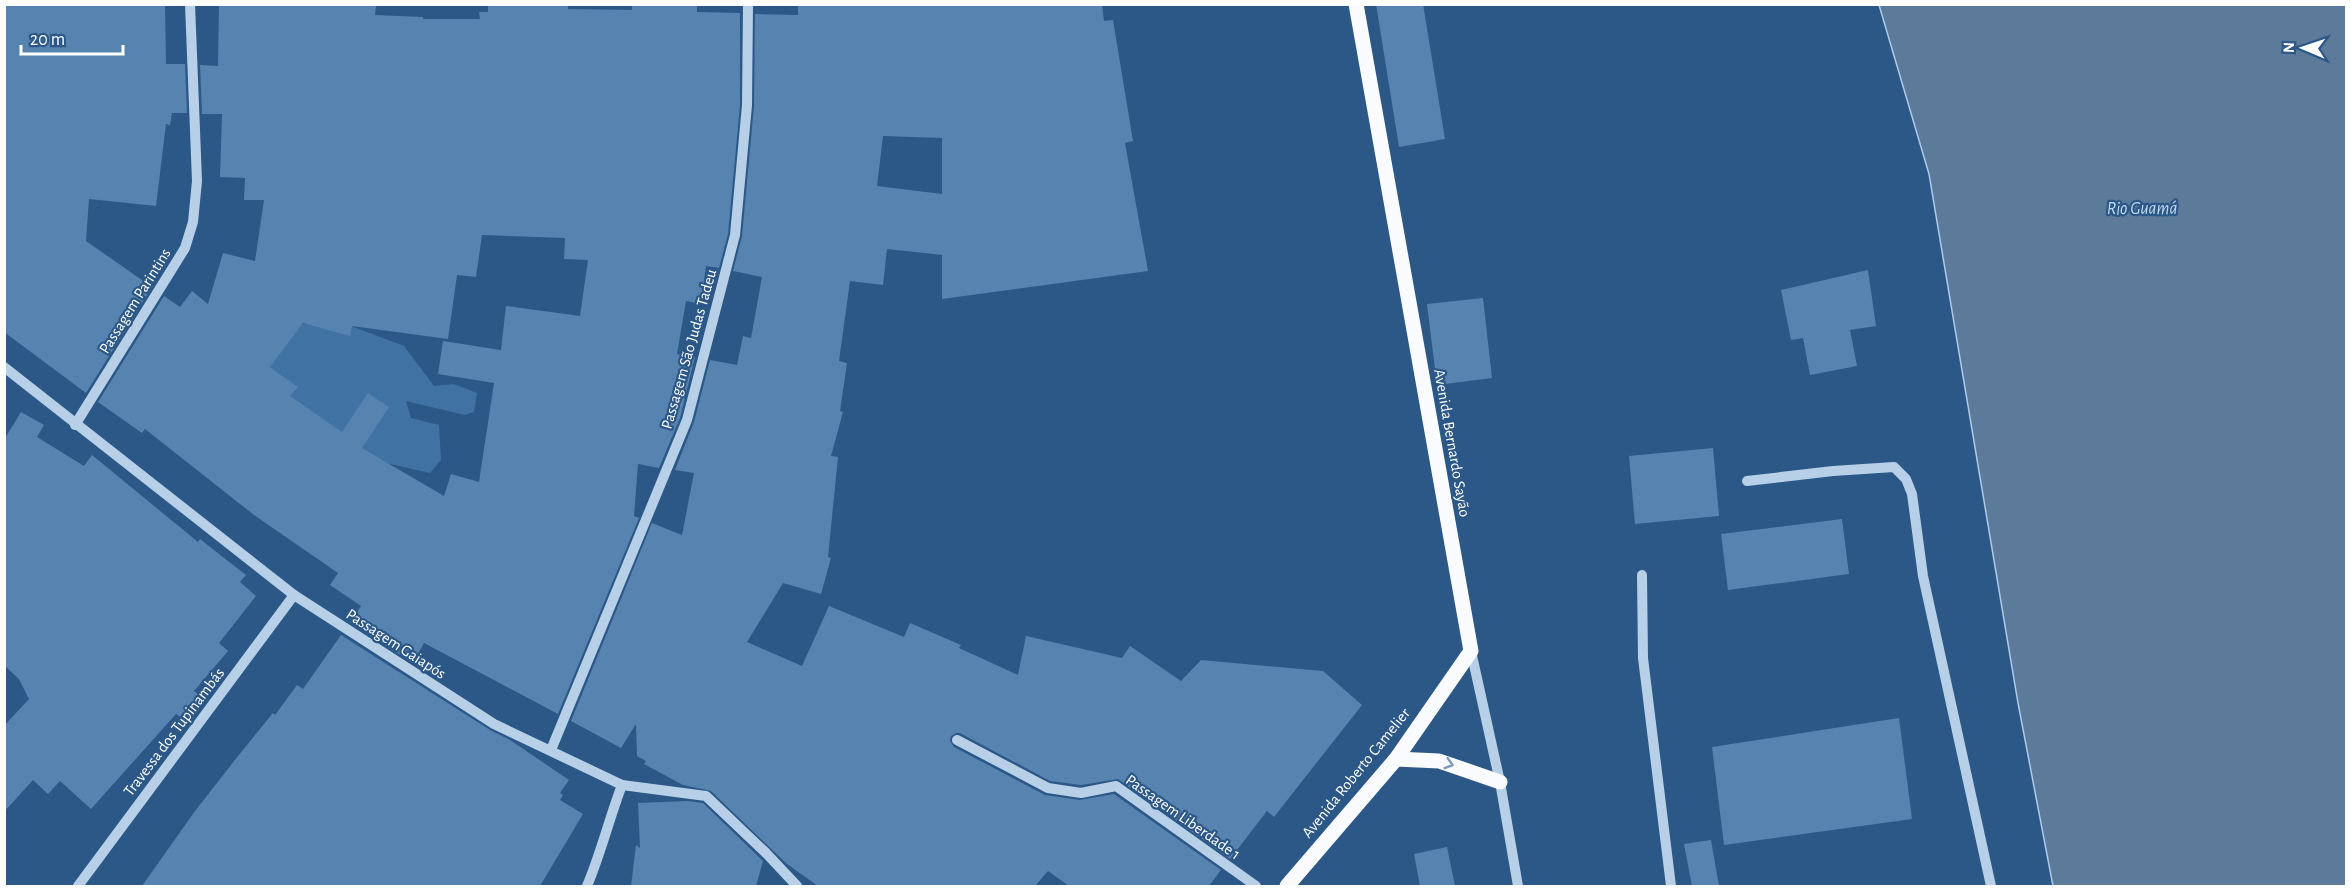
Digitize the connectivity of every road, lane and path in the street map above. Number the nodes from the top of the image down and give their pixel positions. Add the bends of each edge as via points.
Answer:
1 (190, 4) edge
2 (748, 4) edge
3 (1356, 4) edge
4 (4, 367) edge
5 (75, 425) junction
6 (1747, 481) dead end
7 (1642, 574) dead end
8 (294, 596) junction
9 (1471, 651) junction
10 (957, 740) dead end
11 (550, 750) junction
12 (1396, 759) junction
13 (1500, 782) junction
14 (622, 785) junction
15 (78, 886) edge
16 (587, 886) edge
17 (797, 886) edge
18 (1257, 886) edge
19 (1287, 886) edge
20 (1518, 886) edge
21 (1671, 886) edge
22 (1991, 886) edge

1 - 5 street, Passagem Parintins via 197,181 193,222 185,248
2 - 11 street, Passagem São Judas Tadeu via 747,105 735,235 687,420
3 - 9 main road, Avenida Bernardo Sayão
4 - 5 street, Passagem Gaiapós
5 - 8 street, Passagem Gaiapós
6 - 22 street via 1894,467 1906,479 1912,494 1923,576
7 - 21 street via 1643,658
8 - 11 street, Passagem Gaiapós via 494,724
8 - 15 street, Travessa dos Tupinambás
9 - 12 main road, Avenida Roberto Camelier
9 - 13 street, Avenida Bernardo Sayão
10 - 18 street, Passagem Liberdade 1 via 1048,788 1081,793 1116,786
11 - 14 street, Passagem Gaiapós
12 -> 13 main road via 1439,761
12 - 19 main road, Avenida Roberto Camelier
13 - 20 street, Avenida Bernardo Sayão
14 - 16 street
14 - 17 street, Passagem Gaiapós via 706,796

